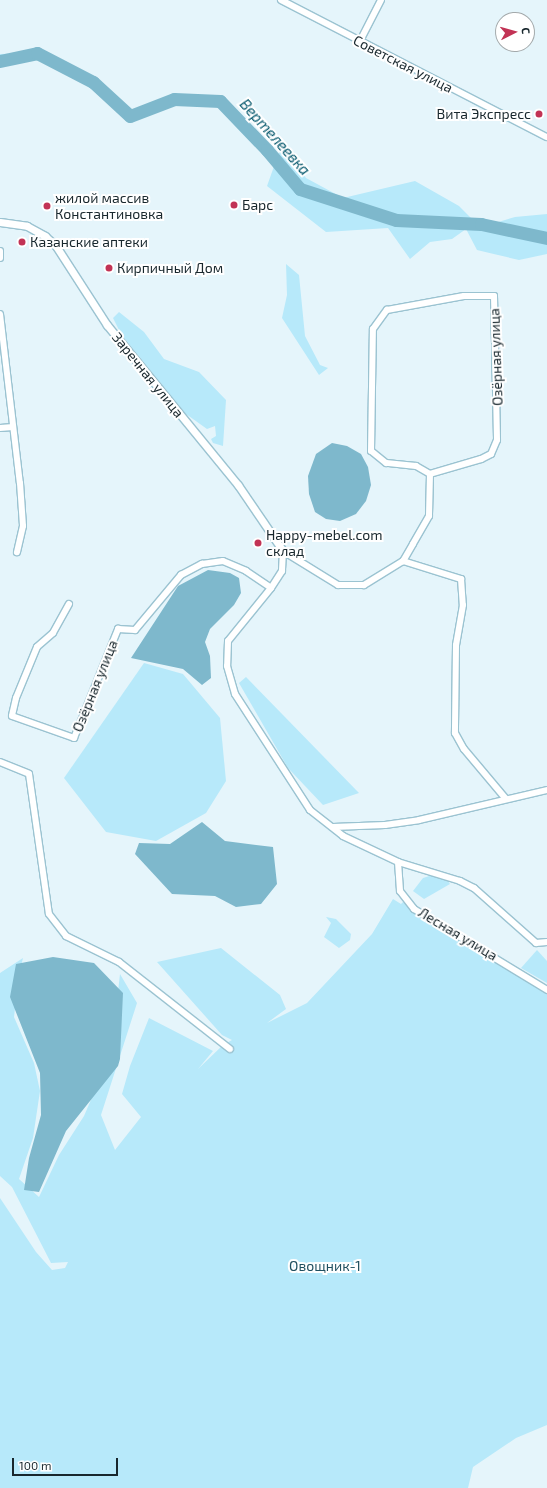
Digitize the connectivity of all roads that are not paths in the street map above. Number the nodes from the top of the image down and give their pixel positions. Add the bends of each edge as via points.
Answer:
1 (281, 0) edge
2 (381, 0) edge
3 (360, 41) junction
4 (547, 137) edge
5 (0, 222) edge
6 (0, 251) edge
7 (0, 258) edge
8 (0, 314) edge
9 (13, 427) junction
10 (0, 428) edge
11 (430, 474) junction
12 (283, 551) junction
13 (17, 552) dead end
14 (403, 561) junction
15 (272, 588) junction
16 (69, 604) dead end
17 (0, 762) edge
18 (547, 790) edge
19 (506, 799) junction
20 (333, 827) junction
21 (398, 862) junction
22 (547, 942) edge
23 (547, 990) edge
24 (230, 1049) dead end

1 - 3 street, Советская улица
2 - 3 street
3 - 4 street, Советская улица
5 - 12 street, Заречная улица via 27,226 56,246 107,325 238,485
6 - 7 street
8 - 9 street
9 - 10 street
9 - 13 street via 23,526
11 - 11 street, Озёрная улица via 491,454 497,440 494,296 464,296 387,310 373,329 371,451 386,463 416,466
11 - 14 street via 429,516
12 - 14 street via 338,585 364,585
12 - 15 street via 282,571
14 - 19 street via 461,580 463,605 456,645 455,733 464,748
15 - 16 street, Озёрная улица via 246,571 223,561 202,564 181,576 135,630 118,629 74,738 12,716 16,698 38,647 53,633
15 - 20 street via 228,641 227,666 235,694 292,786 310,810
17 - 24 street via 29,774 49,914 66,936 119,962
18 - 19 street
19 - 20 street via 405,822
20 - 21 street via 343,836
21 - 22 street via 460,881 474,888 536,943
21 - 23 street, Лесная улица via 400,891 414,909

